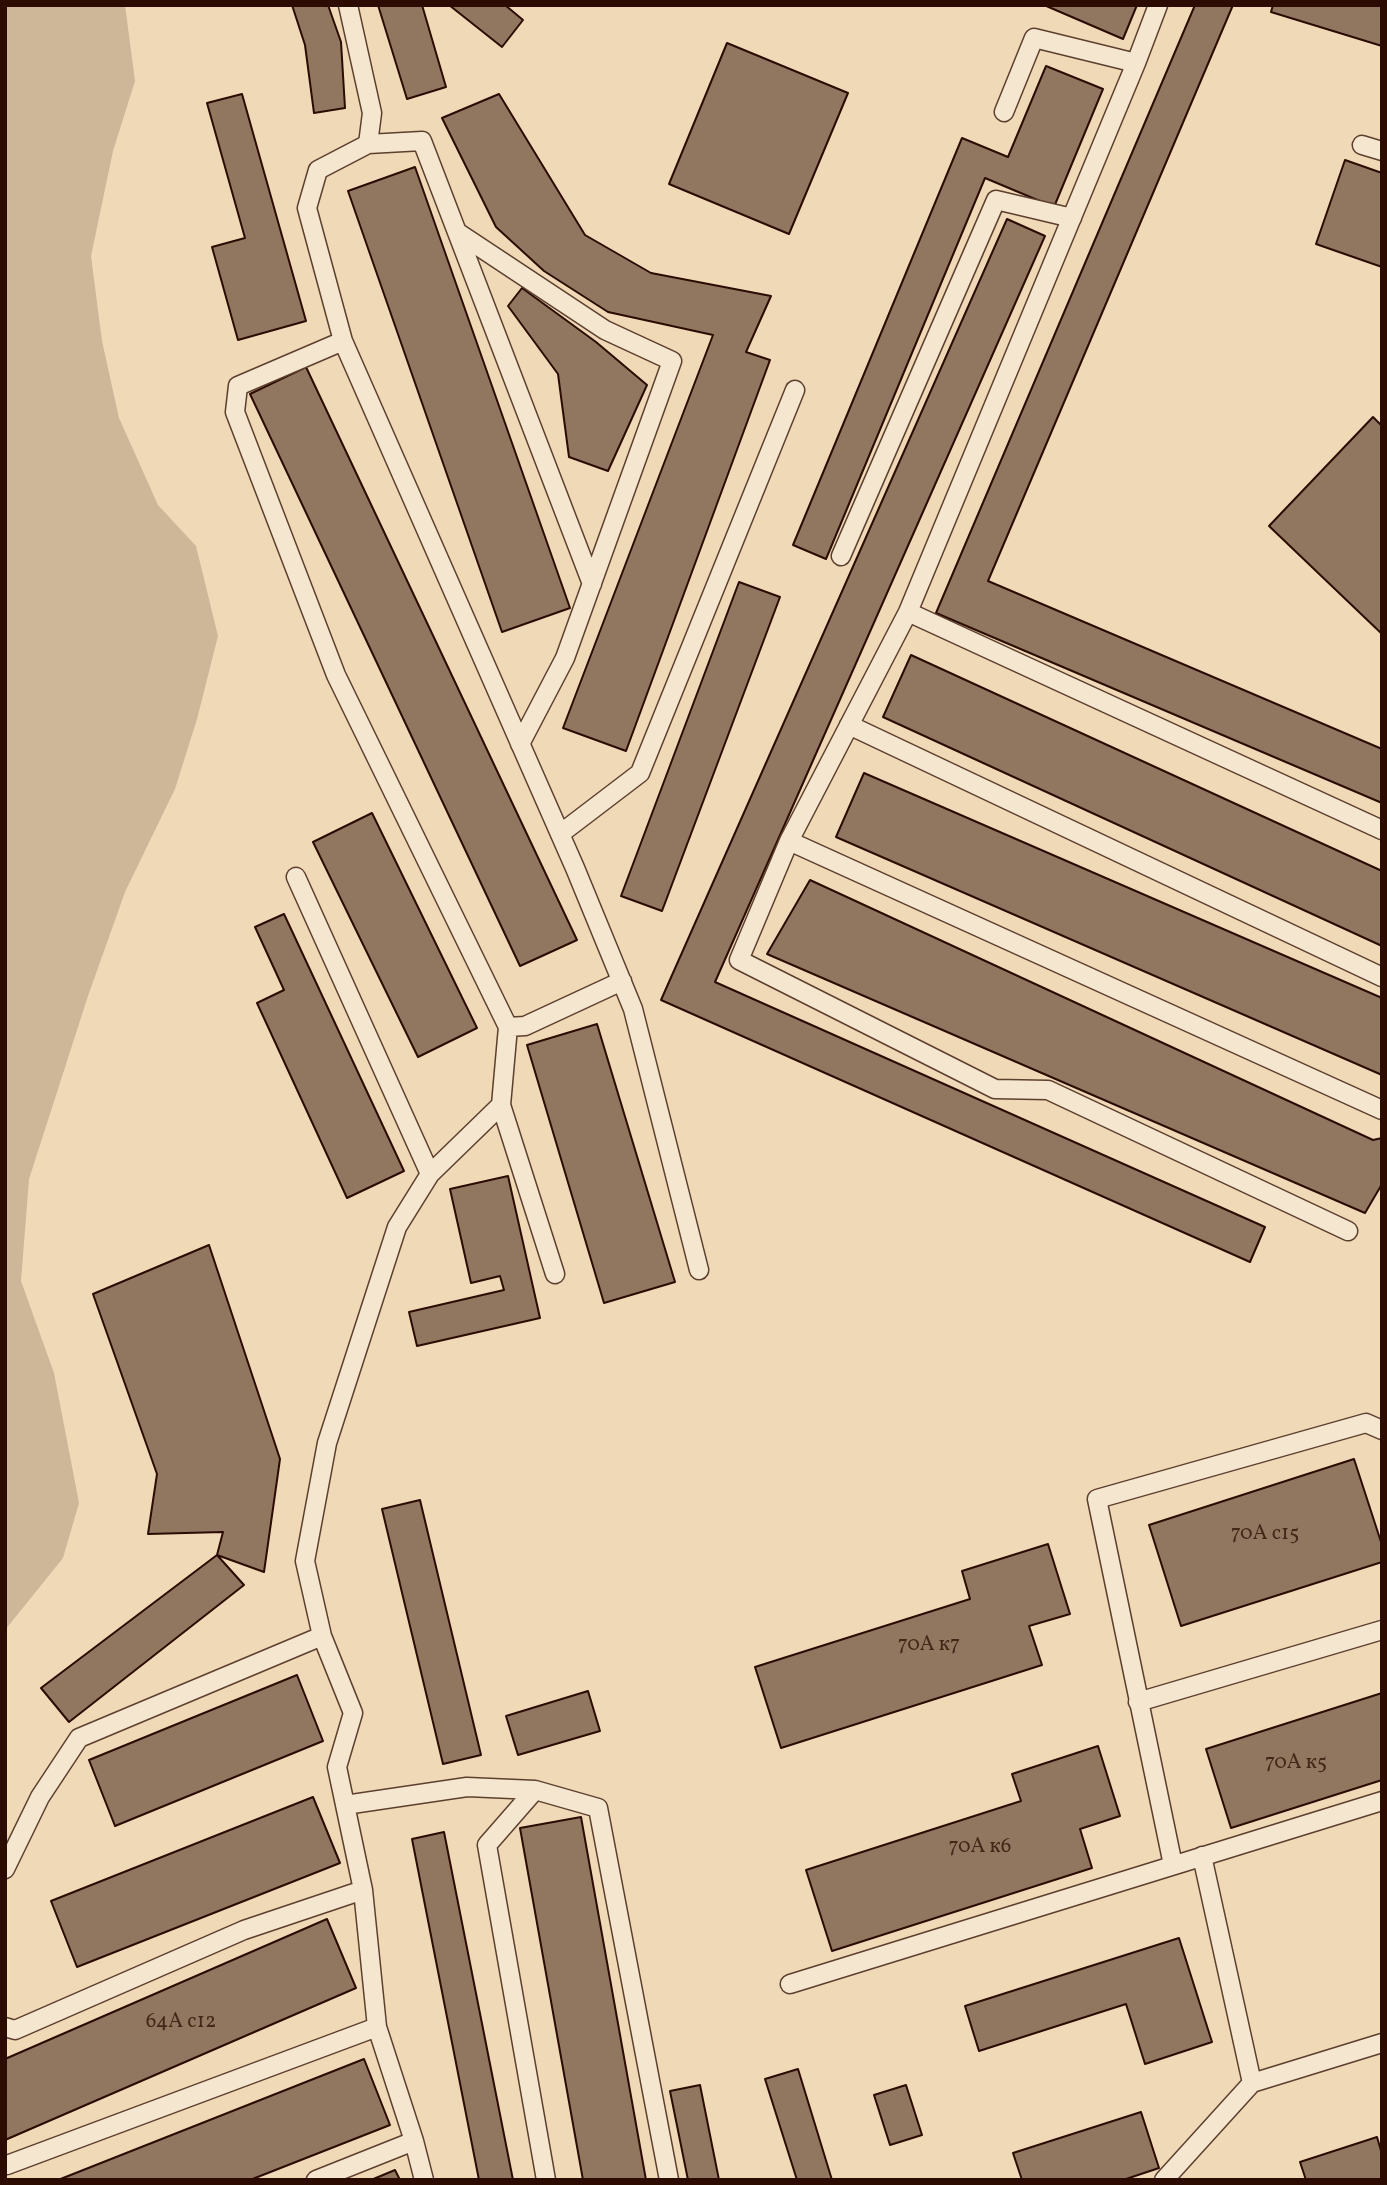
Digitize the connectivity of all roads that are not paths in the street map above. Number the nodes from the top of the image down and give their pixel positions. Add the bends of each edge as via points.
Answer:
1 (348, 5) edge
2 (1158, 5) edge
3 (1136, 63) junction
4 (1004, 111) dead end
5 (368, 144) junction
6 (1362, 145) dead end
7 (1382, 151) edge
8 (1072, 218) junction
9 (457, 232) junction
10 (343, 341) junction
11 (795, 390) dead end
12 (841, 556) dead end
13 (592, 584) junction
14 (908, 612) junction
15 (849, 725) junction
16 (520, 744) junction
17 (1382, 830) edge
18 (560, 834) junction
19 (789, 841) junction
20 (296, 877) dead end
21 (1382, 976) edge
22 (622, 981) junction
23 (508, 1027) junction
24 (501, 1105) junction
25 (1382, 1110) edge
26 (430, 1174) junction
27 (1348, 1231) dead end
28 (699, 1270) dead end
29 (555, 1274) dead end
30 (1382, 1430) edge
31 (1382, 1630) edge
32 (323, 1636) junction
33 (1139, 1702) junction
34 (535, 1790) junction
35 (1382, 1801) edge
36 (345, 1805) junction
37 (1202, 1856) junction
38 (1173, 1866) junction
39 (5, 1869) edge
40 (363, 1890) junction
41 (790, 1984) dead end
42 (5, 2027) edge
43 (377, 2027) junction
44 (1382, 2043) edge
45 (1252, 2083) junction
46 (414, 2141) junction
47 (7, 2165) dead end
48 (316, 2180) edge
49 (424, 2180) edge
50 (546, 2180) edge
51 (669, 2180) edge
52 (1164, 2180) edge

1 - 5 lane via 372,113
2 - 3 lane
3 - 4 lane via 1034,38
3 - 8 lane
5 - 9 lane via 422,141
5 - 10 lane via 318,170 307,208
6 - 7 lane
8 - 12 lane via 996,200
8 - 14 lane
9 - 13 lane
9 - 13 lane via 605,330 672,361
10 - 16 lane
10 - 23 lane via 238,386 235,412 336,675
11 - 18 lane via 640,773
13 - 16 lane via 565,658
14 - 15 lane
14 - 17 lane
15 - 19 lane
15 - 21 lane
16 - 18 lane
18 - 22 lane
19 - 25 lane
19 - 27 lane via 739,960 995,1089 1048,1090
20 - 26 lane
22 - 23 lane via 525,1026
22 - 28 lane
23 - 24 lane
24 - 26 lane
24 - 29 lane
26 - 32 lane via 397,1227 327,1443 305,1561
30 - 33 lane via 1366,1423 1097,1499
31 - 33 lane
32 - 36 lane via 353,1713 337,1767
32 - 39 lane via 79,1738 40,1797
33 - 38 lane
34 - 36 lane via 467,1787
34 - 50 lane via 487,1844
34 - 51 lane via 598,1808
35 - 37 lane
36 - 40 lane
37 - 38 lane
37 - 45 lane
38 - 41 lane
40 - 42 lane via 244,1930 15,2029
40 - 43 lane
43 - 46 lane
43 - 47 lane
44 - 45 lane
45 - 52 lane
46 - 48 lane
46 - 49 lane

